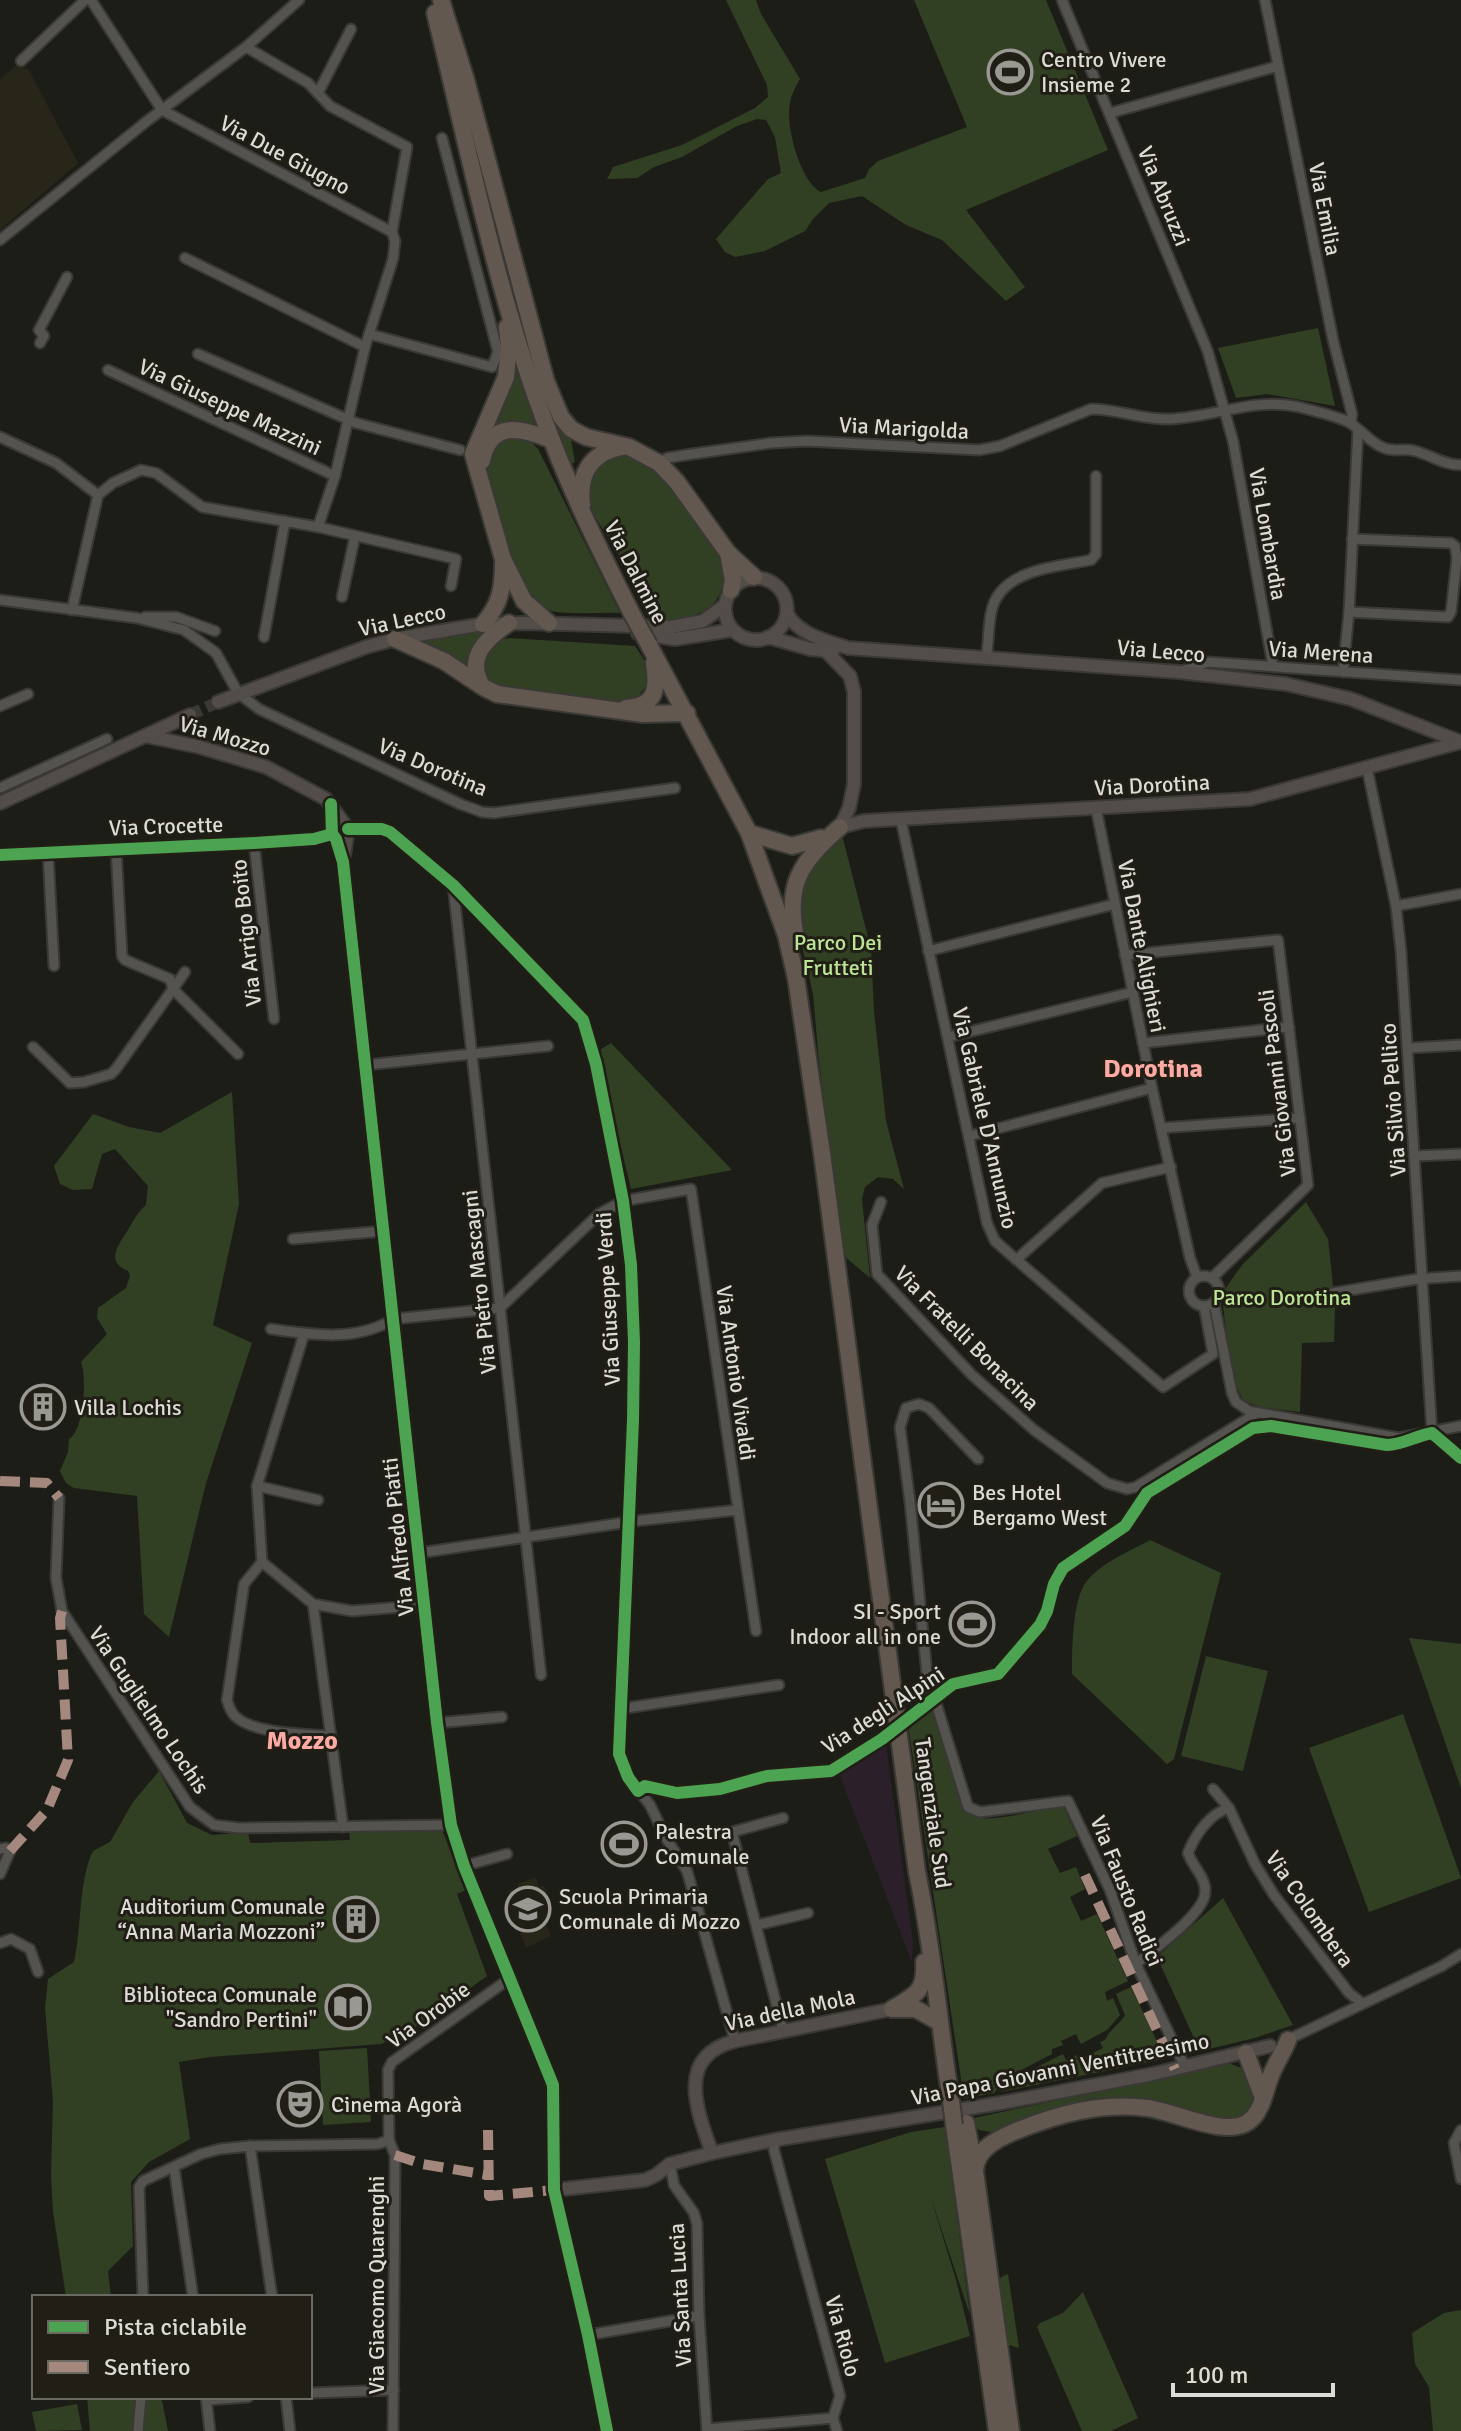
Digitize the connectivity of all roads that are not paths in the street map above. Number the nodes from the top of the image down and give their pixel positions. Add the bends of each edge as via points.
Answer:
1 (88, 0) edge
2 (299, 0) edge
3 (431, 0) edge
4 (441, 0) edge
5 (1062, 0) edge
6 (1265, 0) edge
7 (351, 29) dead end
8 (246, 47) junction
9 (21, 61) dead end
10 (1278, 66) junction
11 (318, 93) junction
12 (162, 110) junction
13 (1110, 113) junction
14 (442, 138) dead end
15 (392, 232) junction
16 (0, 240) edge
17 (185, 258) dead end
18 (498, 267) junction
19 (67, 277) dead end
20 (369, 334) junction
21 (40, 343) dead end
22 (365, 347) junction
23 (198, 354) dead end
24 (108, 370) dead end
25 (1224, 409) junction
26 (347, 419) junction
27 (1354, 427) junction
28 (578, 434) junction
29 (0, 437) edge
30 (552, 440) junction
31 (629, 447) junction
32 (460, 450) dead end
33 (659, 463) junction
34 (1461, 465) edge
35 (585, 470) junction
36 (335, 476) junction
37 (1096, 476) dead end
38 (481, 478) junction
39 (98, 495) junction
40 (584, 518) junction
41 (285, 521) junction
42 (318, 527) junction
43 (355, 536) junction
44 (1352, 539) junction
45 (728, 553) junction
46 (503, 559) junction
47 (754, 577) junction
48 (451, 586) dead end
49 (342, 597) dead end
50 (728, 597) junction
51 (0, 600) edge
52 (72, 610) junction
53 (1349, 612) junction
54 (787, 613) junction
55 (137, 618) junction
56 (509, 623) junction
57 (549, 623) junction
58 (483, 624) junction
59 (604, 627) junction
60 (732, 630) junction
61 (215, 631) dead end
62 (264, 637) dead end
63 (768, 637) junction
64 (395, 639) junction
65 (848, 648) junction
66 (651, 649) junction
67 (825, 650) junction
68 (986, 658) junction
69 (1273, 666) junction
70 (1179, 672) junction
71 (1343, 672) junction
72 (1461, 680) edge
73 (483, 687) junction
74 (238, 693) junction
75 (28, 694) dead end
76 (218, 702) tunnel mouth
77 (0, 706) edge
78 (605, 708) junction
79 (687, 713) junction
80 (146, 736) junction
81 (107, 739) dead end
82 (1461, 742) edge
83 (200, 747) junction
84 (1367, 768) junction
85 (0, 788) edge
86 (675, 788) dead end
87 (0, 803) edge
88 (1096, 808) junction
89 (901, 820) junction
90 (840, 827) junction
91 (340, 832) junction
92 (749, 833) junction
93 (254, 843) junction
94 (116, 848) junction
95 (48, 852) junction
96 (0, 855) edge
97 (453, 885) junction
98 (1461, 894) edge
99 (1115, 904) junction
100 (1396, 906) junction
101 (928, 951) junction
102 (1125, 955) junction
103 (54, 966) dead end
104 (185, 972) dead end
105 (173, 989) junction
106 (1133, 992) junction
107 (274, 1019) dead end
108 (1289, 1027) junction
109 (948, 1037) junction
110 (1143, 1043) junction
111 (1461, 1045) edge
112 (548, 1046) dead end
113 (33, 1047) dead end
114 (1408, 1048) junction
115 (238, 1054) dead end
116 (472, 1054) junction
117 (366, 1065) junction
118 (1152, 1088) junction
119 (1300, 1118) junction
120 (1161, 1128) junction
121 (969, 1136) junction
122 (822, 1153) junction
123 (1461, 1154) edge
124 (1414, 1156) junction
125 (1171, 1167) junction
126 (623, 1201) junction
127 (881, 1202) dead end
128 (384, 1231) junction
129 (293, 1239) dead end
130 (1016, 1260) junction
131 (1461, 1276) edge
132 (1197, 1277) junction
133 (1212, 1278) junction
134 (1422, 1279) junction
135 (1333, 1293) dead end
136 (1209, 1304) junction
137 (500, 1308) junction
138 (394, 1319) junction
139 (271, 1329) dead end
140 (304, 1334) junction
141 (1257, 1413) junction
142 (1461, 1426) edge
143 (1432, 1433) junction
144 (1461, 1458) edge
145 (978, 1459) dead end
146 (257, 1486) junction
147 (59, 1498) dead end
148 (318, 1500) dead end
149 (738, 1510) junction
150 (627, 1522) junction
151 (525, 1537) junction
152 (419, 1553) junction
153 (262, 1562) junction
154 (313, 1604) junction
155 (426, 1605) junction
156 (756, 1631) dead end
157 (541, 1675) dead end
158 (779, 1685) dead end
159 (619, 1709) junction
160 (502, 1717) dead end
161 (437, 1723) junction
162 (331, 1736) junction
163 (1213, 1789) dead end
164 (1229, 1808) junction
165 (783, 1818) dead end
166 (451, 1825) junction
167 (343, 1827) junction
168 (5, 1850) edge
169 (507, 1854) dead end
170 (464, 1866) junction
171 (917, 1872) junction
172 (0, 1874) edge
173 (808, 1913) dead end
174 (757, 1925) junction
175 (0, 1943) edge
176 (1461, 1954) edge
177 (933, 1958) junction
178 (1461, 1962) edge
179 (1136, 1964) junction
180 (1442, 1966) junction
181 (38, 1972) dead end
182 (509, 1979) junction
183 (1362, 2003) junction
184 (892, 2009) junction
185 (939, 2022) junction
186 (783, 2030) junction
187 (1288, 2040) junction
188 (735, 2041) junction
189 (1270, 2046) junction
190 (1246, 2053) junction
191 (1185, 2067) junction
192 (1272, 2072) junction
193 (1263, 2098) junction
194 (955, 2101) junction
195 (963, 2127) junction
196 (1461, 2130) edge
197 (1010, 2134) junction
198 (389, 2140) junction
199 (774, 2140) junction
200 (250, 2146) junction
201 (712, 2153) junction
202 (670, 2164) junction
203 (174, 2167) junction
204 (975, 2171) junction
205 (1461, 2179) edge
206 (554, 2190) junction
207 (143, 2295) edge
208 (193, 2295) edge
209 (272, 2295) edge
210 (699, 2316) junction
211 (588, 2335) junction
212 (394, 2390) junction
213 (312, 2393) edge
214 (141, 2399) edge
215 (206, 2399) edge
216 (286, 2399) edge
217 (833, 2418) junction
218 (707, 2430) edge
219 (138, 2431) edge
220 (210, 2431) edge
221 (290, 2431) edge
222 (393, 2431) edge
223 (607, 2431) edge
224 (837, 2431) edge
225 (997, 2431) edge
226 (1011, 2431) edge

1 - 9 street
1 - 12 street
2 - 8 street
3 - 18 highway, Via Dalmine
4 - 28 highway via 546,381 561,417
5 - 13 street, Via Abruzzi
6 - 10 street, Via Emilia
7 - 11 street
8 - 11 street
8 - 12 street
10 - 13 street
10 - 27 street, Via Emilia
11 - 15 street via 330,106 407,147
12 - 15 street, Via Due Giugno
12 - 16 street
13 - 25 street, Via Abruzzi via 1208,352
14 - 20 street via 498,352 492,367
15 - 20 street via 393,259
17 - 22 street
18 - 30 highway, Via Dalmine
18 - 38 highway via 508,368 474,446
19 - 21 street via 39,330 44,336
20 - 22 street
22 - 26 street
23 - 26 street
24 - 36 street, Via Giuseppe Mazzini
25 - 27 street, Via Marigolda via 1272,403
25 - 33 street, Via Marigolda via 1171,419 1091,409 979,450 795,442
25 - 69 street, Via Lombardia
26 - 32 street
26 - 36 street
27 - 34 street, Via Marigolda via 1384,448 1413,450
27 - 44 street, Via Emilia
28 - 31 highway
28 - 35 highway
29 - 39 street via 56,463
30 - 38 highway via 522,429 497,434 485,448
30 - 40 highway, Via Dalmine
31 - 33 highway
31 - 35 highway via 603,453
33 - 45 highway
35 - 40 highway
36 - 42 street
37 - 68 street via 1096,554 1091,560 1020,575 1007,586 991,611
38 - 46 highway
39 - 41 street via 141,470 156,473 202,507
39 - 52 street
40 - 66 highway, Via Dalmine, bridge
41 - 42 street
41 - 62 street
42 - 43 street
43 - 48 street via 456,559
43 - 49 street
44 - 53 street, Via Emilia
44 - 53 street via 1451,543 1457,558 1448,617
45 - 47 highway
45 - 50 highway via 733,580
46 - 57 highway via 524,601
46 - 58 highway via 502,592
47 - 50 street via 741,581
47 - 54 street via 779,587
50 - 59 street, Via Lecco via 703,621 671,627
50 - 60 street via 726,618
51 - 52 street
52 - 55 street
53 - 71 street, Via Emilia
54 - 63 street
54 - 65 street, Via Lecco via 813,636
55 - 61 street via 176,617
55 - 74 street via 184,630 201,641 216,653
56 - 57 street, Via Lecco
56 - 58 street, Via Lecco
56 - 73 highway via 479,650 475,670
57 - 59 street, Via Lecco
58 - 64 street, Via Lecco
59 - 60 street, Via Lecco via 675,639
60 - 63 street via 749,639
63 - 67 street, Via Lecco
64 - 73 highway via 444,661
64 - 74 street, Via Lecco
65 - 67 street, Via Lecco
65 - 68 street, Via Lecco
66 - 78 highway via 657,683 652,696 643,705
66 - 79 highway, Via Dalmine
67 - 90 street via 850,676 854,692 854,784
68 - 70 street, Via Lecco
69 - 70 street, Via Merena via 1208,662
69 - 71 street, Via Merena
70 - 82 street, Via Lecco via 1286,684 1351,699
71 - 72 street, Via Merena
73 - 78 highway via 497,694
74 - 76 street, Via Lecco
74 - 86 street, Via Dorotina via 259,709 482,812
75 - 77 street
78 - 79 highway
79 - 92 highway, Via Dalmine
80 - 83 street, Via Mozzo
80 - 83 street via 189,716 188,736
80 - 87 street
81 - 85 street
82 - 84 street, Via Dorotina
83 - 91 street, Via Mozzo via 266,767 312,790 331,804
84 - 88 street, Via Dorotina via 1250,799
84 - 100 street, Via Silvio Pellico
88 - 89 street, Via Dorotina
88 - 99 street, Via Dante Alighieri
89 - 90 street, Via Dorotina
89 - 101 street, Via Gabriele D'Annunzio
90 - 92 highway via 792,846
90 - 122 highway via 813,850 793,890 792,912 810,1006
91 - 93 street, Via Crocette
91 - 97 street, Via Giuseppe Verdi via 390,832
91 - 117 street, Via Alfredo Piatti
92 - 122 highway, Via Dalmine via 786,935
93 - 94 street, Via Crocette
93 - 107 street, Via Arrigo Boito
94 - 95 street, Via Crocette
94 - 105 street via 122,956 170,979
95 - 96 street, Via Crocette
95 - 103 street
97 - 116 street, Via Pietro Mascagni
97 - 126 street, Via Giuseppe Verdi via 583,1020
98 - 100 street
99 - 101 street
99 - 102 street, Via Dante Alighieri
100 - 114 street, Via Silvio Pellico
101 - 109 street, Via Gabriele D'Annunzio
102 - 106 street, Via Dante Alighieri
102 - 108 street, Via Giovanni Pascoli via 1278,940
104 - 105 street
105 - 113 street via 111,1074 70,1083
105 - 115 street
106 - 109 street
106 - 110 street, Via Dante Alighieri
108 - 110 street
108 - 119 street, Via Giovanni Pascoli
109 - 121 street, Via Gabriele D'Annunzio
110 - 118 street, Via Dante Alighieri
111 - 114 street
112 - 116 street
114 - 124 street, Via Silvio Pellico
116 - 117 street
116 - 137 street, Via Pietro Mascagni
117 - 128 street, Via Alfredo Piatti
118 - 120 street, Via Dante Alighieri
118 - 121 street
119 - 120 street
119 - 133 street, Via Giovanni Pascoli via 1308,1185
120 - 125 street, Via Dante Alighieri
121 - 130 street, Via Gabriele D'Annunzio via 989,1232
122 - 171 highway, Tangenziale Sud
123 - 124 street
124 - 134 street, Via Silvio Pellico
125 - 130 street via 1102,1183
125 - 132 street, Via Dante Alighieri
126 - 137 street via 599,1214
126 - 149 street, Via Antonio Vivaldi via 691,1189
126 - 150 street, Via Giuseppe Verdi via 634,1342
127 - 141 street, Via Fratelli Bonacina via 872,1225 877,1274 972,1375 1034,1430 1107,1483 1127,1489 1143,1484
128 - 129 street
128 - 138 street, Via Alfredo Piatti
130 - 136 street, Via Gabriele D'Annunzio via 1163,1387 1213,1354
131 - 134 street
132 - 133 street
132 - 136 street, Via Dante Alighieri via 1190,1297 1194,1303
133 - 136 street via 1219,1289
134 - 135 street
134 - 143 street, Via Silvio Pellico
136 - 141 street via 1232,1393 1243,1408
137 - 138 street
137 - 151 street, Via Pietro Mascagni
138 - 140 street via 345,1337
138 - 152 street, Via Alfredo Piatti
139 - 140 street
140 - 146 street
141 - 143 street via 1399,1438
142 - 143 street
143 - 144 street
145 - 179 street, Via Fausto Radici via 929,1408 906,1408 900,1427 927,1674 968,1807 980,1812 1068,1801 1110,1890
146 - 148 street
146 - 153 street
147 - 167 street, Via Guglielmo Lochis via 56,1578 62,1611 182,1795 214,1825
149 - 150 street
149 - 156 street, Via Antonio Vivaldi
150 - 151 street
150 - 159 street, Via Giuseppe Verdi
151 - 152 street
151 - 157 street, Via Pietro Mascagni
152 - 155 street, Via Alfredo Piatti
153 - 154 street
153 - 162 street via 244,1584 227,1700 233,1715 245,1723
154 - 155 street via 352,1611
154 - 162 street
155 - 161 street, Via Alfredo Piatti
158 - 159 street
159 - 188 street, Via Giuseppe Verdi via 621,1762 687,1871
160 - 161 street
161 - 166 street, Via Alfredo Piatti
162 - 167 street
163 - 164 street, Via Colombera
164 - 179 street via 1206,1823 1188,1853 1204,1884 1206,1894 1199,1907
164 - 183 street, Via Colombera via 1274,1895
165 - 174 street via 732,1832
166 - 167 street, Via Guglielmo Lochis
166 - 170 street, Via Alfredo Piatti
168 - 172 street
169 - 170 street
170 - 182 street, Via Alfredo Piatti
171 - 177 highway, Tangenziale Sud
171 - 184 highway via 924,1981 917,1993
173 - 174 street
174 - 186 street
175 - 181 street via 11,1939 30,1949
176 - 180 street, Via Papa Giovanni Ventitreesimo
177 - 185 highway, Tangenziale Sud
177 - 194 highway
178 - 180 street, Via Papa Giovanni Ventitreesimo
179 - 191 street, Via Fausto Radici
180 - 183 street, Via Papa Giovanni Ventitreesimo
182 - 198 street, Via Orobie via 392,2062
182 - 206 street, Via Alfredo Piatti via 553,2085
183 - 187 street, Via Papa Giovanni Ventitreesimo
184 - 185 highway via 916,2009
184 - 186 street, Via della Mola
185 - 194 highway, Tangenziale Sud
186 - 188 street, Via della Mola
187 - 189 street, Via Papa Giovanni Ventitreesimo
187 - 192 highway
188 - 201 street, Via della Mola via 705,2056 695,2074
189 - 190 street, Via Papa Giovanni Ventitreesimo
189 - 192 highway
190 - 191 street, Via Papa Giovanni Ventitreesimo
190 - 193 highway
191 - 199 street, Via Papa Giovanni Ventitreesimo
192 - 193 highway
193 - 197 highway via 1251,2119 1231,2128 1161,2110 1105,2107 1058,2115
194 - 195 highway, Tangenziale Sud, bridge
195 - 197 highway via 986,2137
195 - 204 highway
195 - 225 highway, Tangenziale Sud
196 - 205 street via 1454,2143
197 - 204 highway via 981,2152
198 - 200 street
198 - 212 street, Via Giacomo Quarenghi via 395,2155
199 - 201 street, Via Papa Giovanni Ventitreesimo
199 - 217 street, Via Riolo via 840,2396
200 - 203 street via 201,2154
200 - 209 street
201 - 202 street, Via Papa Giovanni Ventitreesimo
202 - 206 street, Via Papa Giovanni Ventitreesimo via 645,2180
202 - 210 street, Via Santa Lucia via 674,2185 697,2224
203 - 207 street via 139,2187
203 - 208 street
204 - 226 highway
206 - 211 street
210 - 211 street
210 - 218 street, Via Santa Lucia
211 - 223 street
212 - 213 street
212 - 222 street, Via Giacomo Quarenghi
214 - 219 street
215 - 220 street
216 - 221 street
217 - 218 street
217 - 224 street

